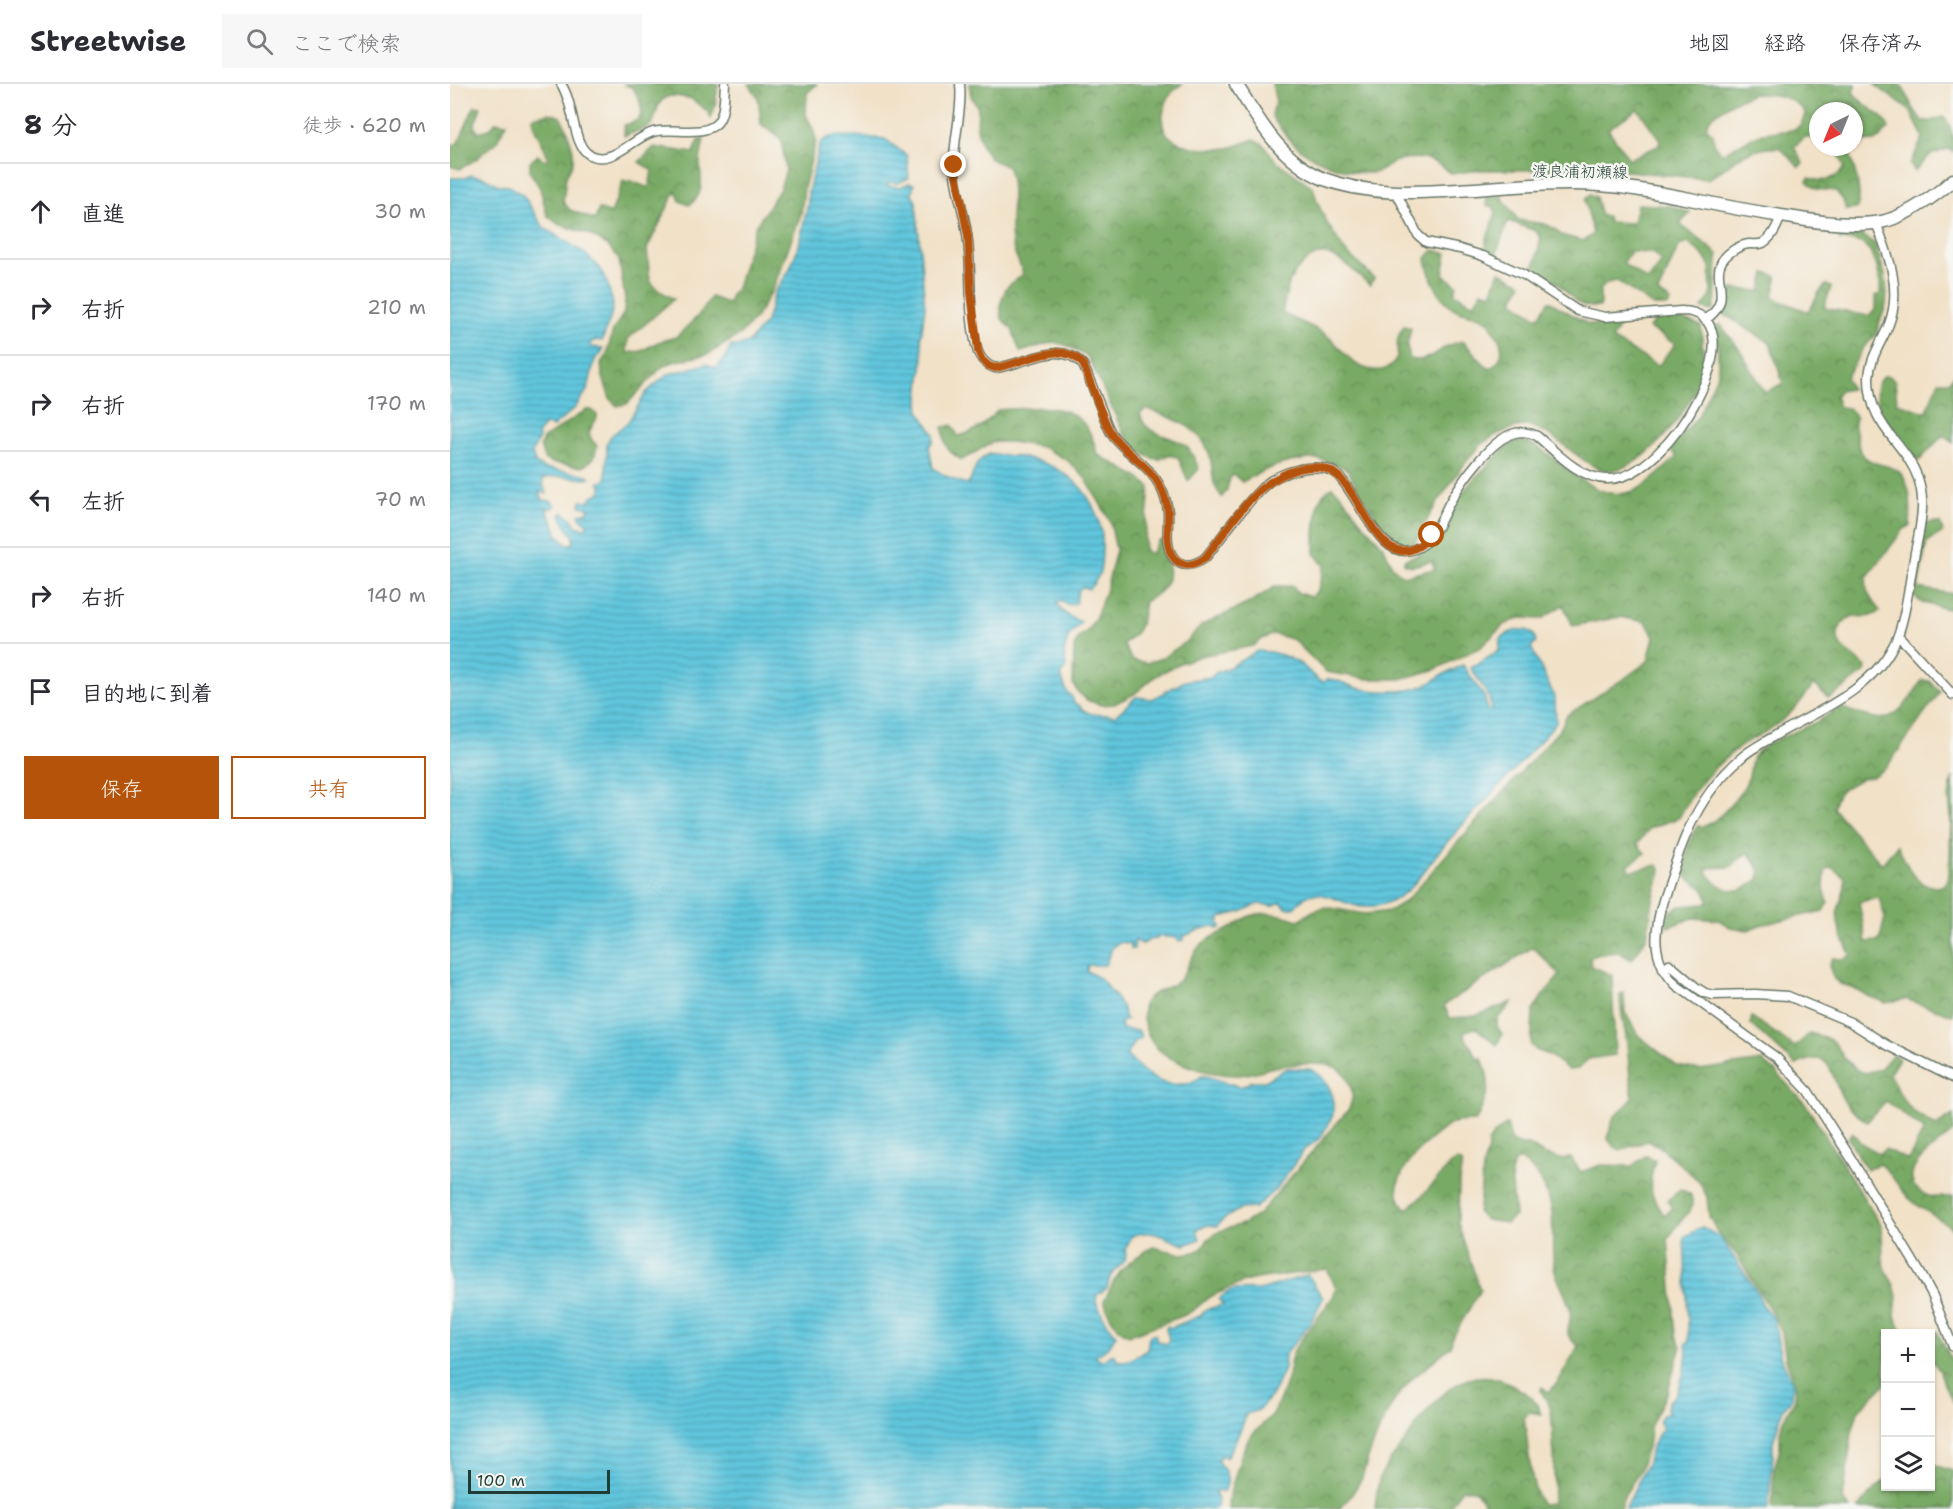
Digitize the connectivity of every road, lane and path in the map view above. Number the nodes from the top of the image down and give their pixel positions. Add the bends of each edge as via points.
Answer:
1 (561, 84) edge
2 (725, 84) edge
3 (960, 84) edge
4 (1236, 84) edge
5 (1953, 180) edge
6 (1396, 192) junction
7 (1781, 216) junction
8 (1876, 223) junction
9 (1705, 320) junction
10 (1898, 635) junction
11 (1953, 695) edge
12 (1664, 969) junction
13 (1953, 1078) edge
14 (1953, 1347) edge

1 - 2 street via 571,105 577,140 582,149 598,158 607,157 649,133 715,126 722,111
3 - 9 street via 962,100 954,165 968,236 971,293 982,360 995,368 1060,351 1077,357 1111,434 1160,484 1168,512 1169,548 1178,562 1189,566 1205,558 1264,486 1309,467 1334,472 1371,526 1394,549 1404,552 1422,546 1432,535 1477,463 1510,434 1537,436 1586,475 1607,480 1630,474 1660,451 1697,402 1713,351 1712,334
4 - 6 main road, 渡良浦初瀬線 via 1276,144 1292,160 1337,184
5 - 8 main road, 渡良浦初瀬線 via 1907,212
6 - 7 main road, 渡良浦初瀬線 via 1598,185
6 - 9 street via 1426,242 1460,249 1524,275 1578,311 1605,317 1690,311
7 - 8 main road, 渡良浦初瀬線 via 1839,224
7 - 9 street via 1773,235 1764,242 1742,246 1723,260 1721,297 1712,316
8 - 10 street via 1895,288 1892,316 1874,351 1869,377 1872,401 1883,428 1918,478 1922,507
10 - 11 street
10 - 12 street via 1885,660 1860,686 1743,755 1706,795 1685,835 1656,928 1656,948
12 - 13 street via 1669,964 1697,988 1713,995 1788,996 1850,1022
12 - 14 street via 1676,985 1777,1058 1808,1091 1922,1274

